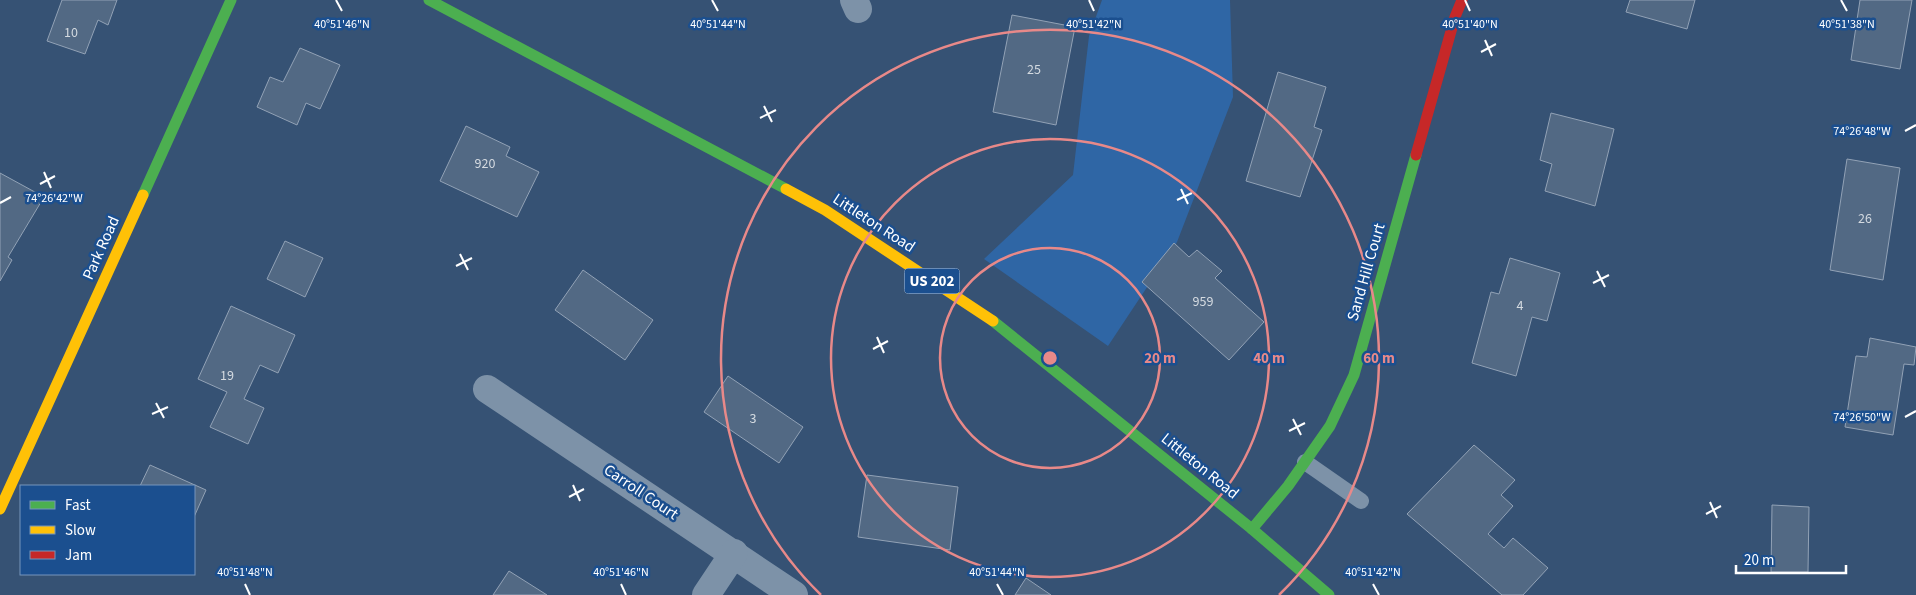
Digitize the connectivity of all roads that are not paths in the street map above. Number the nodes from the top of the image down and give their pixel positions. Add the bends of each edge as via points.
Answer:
1 (231, 0) edge
2 (429, 0) edge
3 (1462, 0) edge
4 (487, 389) dead end
5 (1305, 462) junction
6 (1360, 501) dead end
7 (0, 509) edge
8 (1252, 529) junction
9 (734, 554) junction
10 (706, 595) edge
11 (794, 595) edge
12 (1328, 595) edge

1 - 7 street, Park Road
2 - 8 street, Littleton Road / US 202 via 825,210 1005,329
3 - 5 street, Sand Hill Court via 1354,375 1330,426
4 - 9 street, Carroll Court
5 - 6 lane
5 - 8 street, Sand Hill Court
8 - 12 street, Littleton Road / US 202
9 - 10 street
9 - 11 street, Carroll Court

